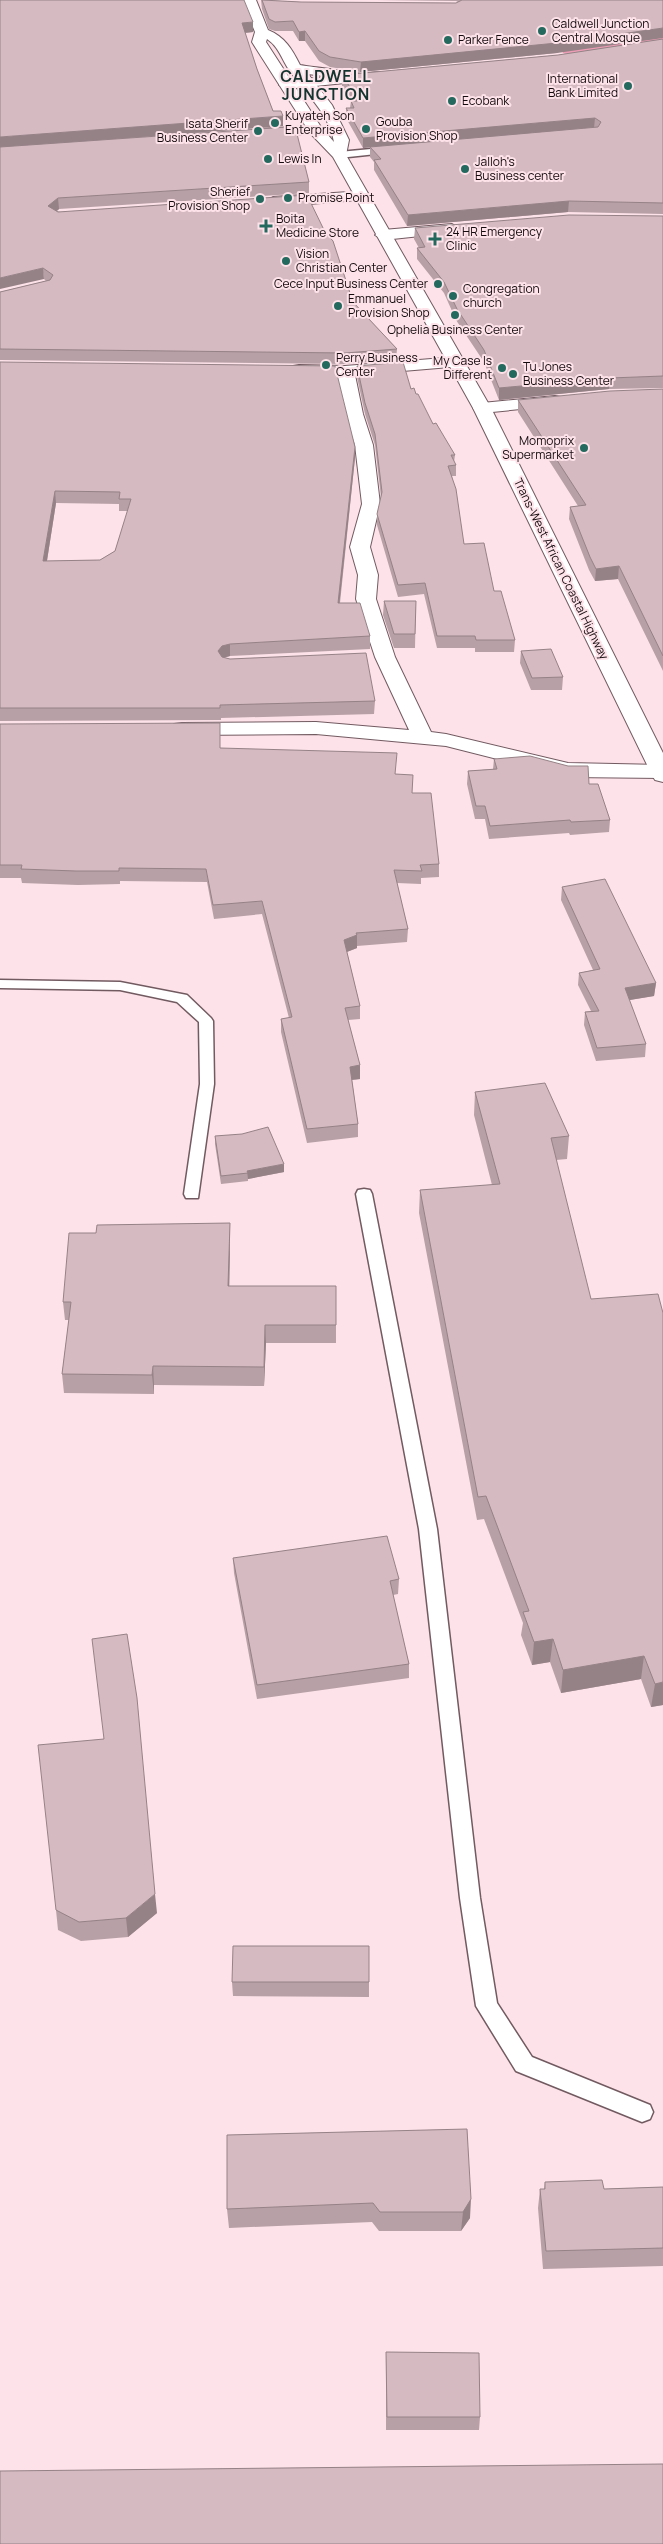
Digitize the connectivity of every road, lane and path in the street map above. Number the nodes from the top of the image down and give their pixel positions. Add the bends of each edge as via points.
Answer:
1 (254, 1) edge
2 (262, 32) junction
3 (295, 68) junction
4 (392, 79) edge
5 (370, 81) junction
6 (312, 87) junction
7 (289, 90) junction
8 (325, 105) junction
9 (315, 130) junction
10 (246, 134) edge
11 (399, 149) edge
12 (339, 155) junction
13 (364, 196) junction
14 (256, 204) edge
15 (466, 229) edge
16 (383, 235) junction
17 (456, 362) junction
18 (286, 370) edge
19 (345, 371) junction
20 (570, 400) edge
21 (482, 408) junction
22 (158, 729) edge
23 (424, 738) junction
24 (662, 774) edge
25 (0, 984) edge
26 (192, 1194) dead end
27 (364, 1194) dead end
28 (642, 2112) dead end

1 - 2 main road, Trans-West African Coastal Highway
2 - 3 main road, Trans-West African Coastal Highway via 284,47
2 - 7 main road, Trans-West African Coastal Highway via 259,42
3 - 5 main road
3 - 6 main road, Trans-West African Coastal Highway
4 - 5 main road
5 - 6 main road
5 - 8 main road via 338,93
6 - 7 main road
6 - 8 main road, Trans-West African Coastal Highway
7 - 9 main road, Trans-West African Coastal Highway
8 - 12 main road, Trans-West African Coastal Highway via 342,140
9 - 10 main road
9 - 12 main road, Trans-West African Coastal Highway
11 - 12 lane
12 - 13 main road, Trans-West African Coastal Highway
13 - 14 main road
13 - 16 main road, Trans-West African Coastal Highway
15 - 16 main road
16 - 17 main road, Trans-West African Coastal Highway
17 - 19 main road
17 - 21 main road, Trans-West African Coastal Highway
18 - 19 main road
19 - 23 main road via 364,446 372,504 360,547 368,575 366,600 375,658
20 - 21 main road
21 - 24 main road, Trans-West African Coastal Highway
22 - 23 main road via 316,728
23 - 24 main road via 446,740 568,770
25 - 26 lane via 120,986 182,998 206,1021 208,1084
27 - 28 lane via 428,1529 470,1898 488,2006 524,2064

